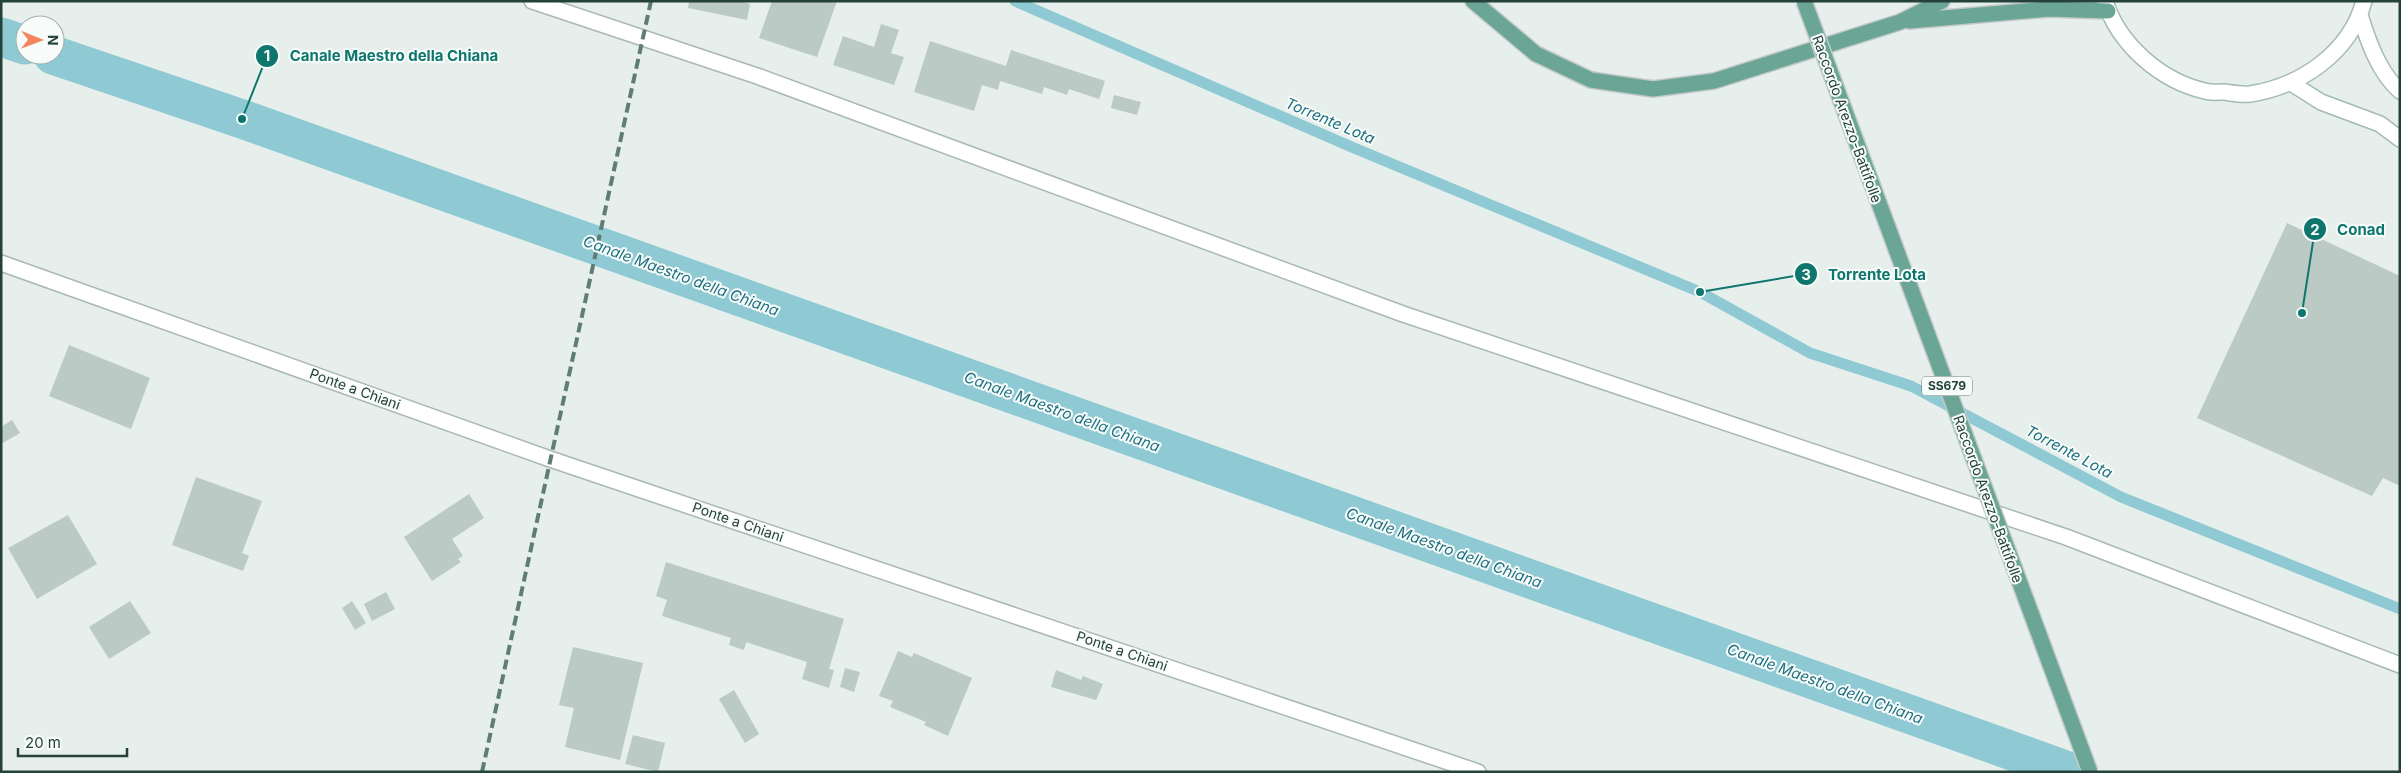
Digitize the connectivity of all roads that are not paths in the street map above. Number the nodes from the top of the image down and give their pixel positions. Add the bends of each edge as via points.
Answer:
1 (532, 1) edge
2 (1473, 1) edge
3 (1804, 1) edge
4 (1942, 1) edge
5 (2106, 6) edge
6 (2362, 8) edge
7 (1900, 22) junction
8 (2291, 83) junction
9 (2400, 91) edge
10 (2400, 139) edge
11 (1, 263) edge
12 (2400, 665) edge
13 (1478, 772) edge
14 (2090, 772) edge

1 - 12 street via 757,76 1404,314 2066,537
2 - 7 main road via 1536,54 1591,80 1653,88 1714,81
3 - 14 main road, Raccordo Arezzo-Battifolle / SS679, bridge
4 - 7 main road
5 - 7 main road
5 - 8 street via 2131,48 2165,75 2205,92 2249,94
6 - 8 street via 2343,43 2319,66
6 - 9 street via 2368,42 2392,84
8 - 10 street via 2321,102 2380,124
11 - 13 street, Ponte a Chiani via 550,458

